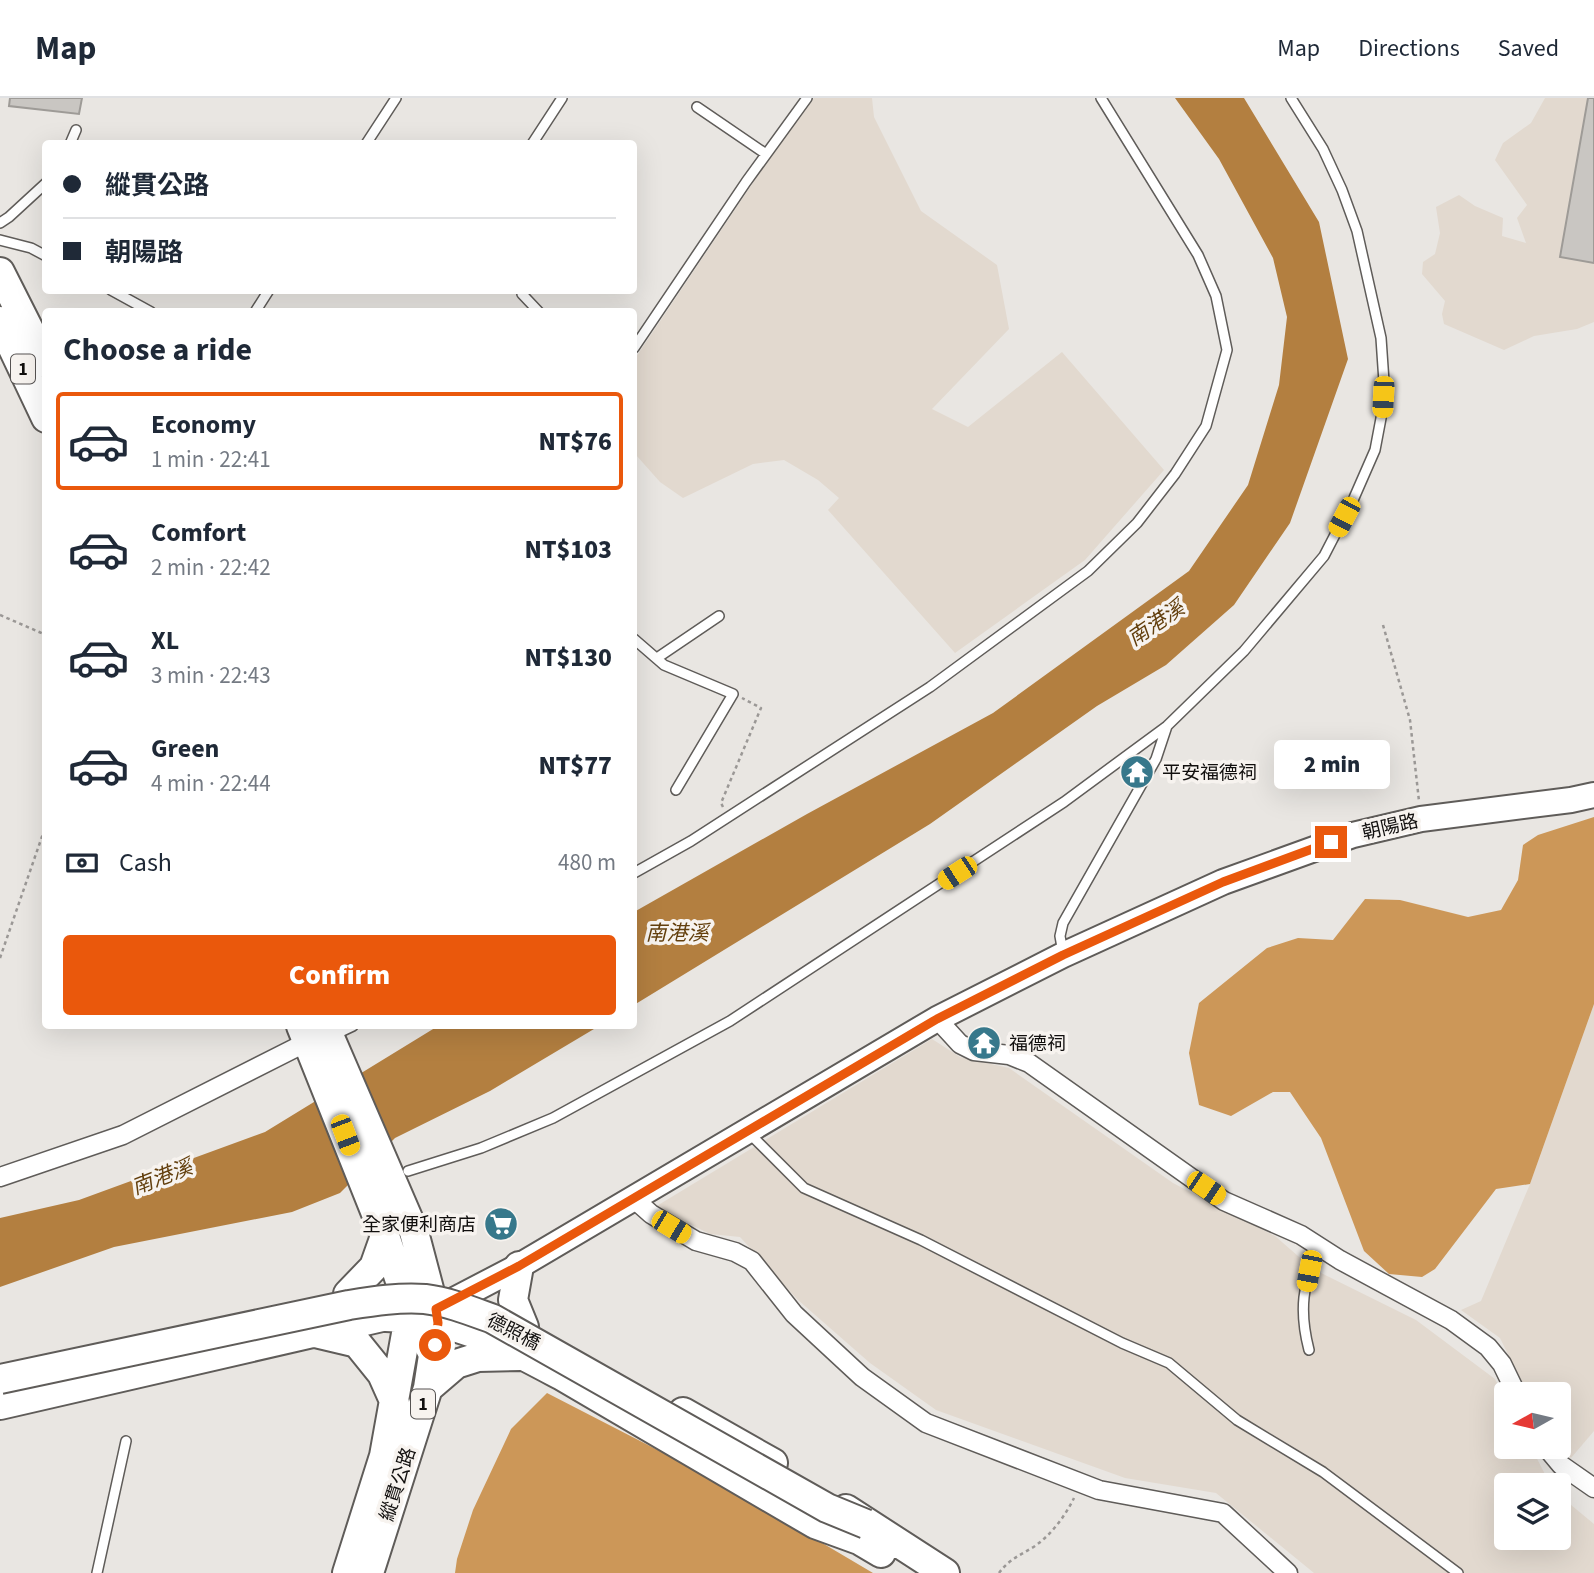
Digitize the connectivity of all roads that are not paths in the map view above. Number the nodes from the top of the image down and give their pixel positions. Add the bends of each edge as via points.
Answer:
1 (396, 98) edge
2 (562, 98) edge
3 (807, 98) edge
4 (1101, 98) edge
5 (1291, 98) edge
6 (697, 107) dead end
7 (76, 130) dead end
8 (72, 140) edge
9 (369, 140) edge
10 (535, 140) edge
11 (766, 154) junction
12 (42, 187) edge
13 (0, 223) edge
14 (0, 240) edge
15 (42, 254) edge
16 (0, 272) edge
17 (118, 294) edge
18 (522, 294) dead end
19 (144, 308) edge
20 (535, 308) edge
21 (0, 321) edge
22 (637, 344) edge
23 (42, 355) edge
24 (42, 406) edge
25 (719, 615) dead end
26 (637, 642) edge
27 (657, 659) junction
28 (1167, 726) junction
29 (676, 790) dead end
30 (1594, 795) edge
31 (637, 871) edge
32 (1063, 955) junction
33 (937, 1019) junction
34 (324, 1038) edge
35 (748, 1132) junction
36 (408, 1171) dead end
37 (0, 1177) edge
38 (633, 1198) junction
39 (385, 1236) junction
40 (1320, 1247) junction
41 (519, 1266) junction
42 (402, 1287) junction
43 (348, 1294) junction
44 (441, 1306) junction
45 (409, 1317) junction
46 (524, 1327) junction
47 (317, 1334) junction
48 (1309, 1350) dead end
49 (523, 1355) junction
50 (0, 1367) edge
51 (0, 1379) edge
52 (1511, 1382) edge
53 (0, 1387) edge
54 (428, 1388) junction
55 (395, 1402) junction
56 (0, 1405) edge
57 (126, 1441) dead end
58 (1557, 1460) edge
59 (1594, 1488) edge
60 (862, 1532) junction
61 (97, 1573) edge
62 (347, 1573) edge
63 (369, 1573) edge
64 (914, 1573) edge
65 (945, 1573) edge
66 (1288, 1573) edge
67 (1458, 1573) edge

1 - 9 lane
2 - 10 lane
3 - 11 lane
4 - 31 lane via 1198,255 1216,296 1227,350 1206,426 1137,523 1088,571 930,688
5 - 28 lane via 1328,159 1360,243 1381,338 1382,413 1375,450 1324,556 1244,651
6 - 11 lane
7 - 8 lane
11 - 22 lane
12 - 13 lane
14 - 15 lane
16 - 23 main road, 1
17 - 19 lane
18 - 20 lane
21 - 24 main road, 1
25 - 27 lane
26 - 27 lane
27 - 29 lane via 733,694
28 - 32 lane via 1156,759 1063,923
28 - 36 lane via 1064,802 730,1021 553,1118
30 - 32 street, 朝陽路 via 1421,819 1353,835 1223,882
32 - 33 street, 朝陽路
33 - 35 street, 朝陽路
33 - 40 street via 960,1044 1029,1063 1224,1200
34 - 37 street via 123,1135
34 - 39 main road, 1
34 - 44 main road, 縱貫公路 / 1 via 414,1232
35 - 38 street, 朝陽路
35 - 67 lane via 804,1188 921,1240 1169,1363 1237,1420 1323,1472
38 - 41 street, 朝陽路
38 - 66 street via 696,1241 752,1261 794,1314 862,1377 926,1423 1099,1490 1223,1513
39 - 42 main road, 縱貫公路 / 1
39 - 43 main road via 374,1268
40 - 48 lane via 1303,1297
40 - 52 street via 1451,1320 1488,1347
41 - 44 street, 朝陽路
41 - 46 main road via 513,1300
42 - 43 main road
42 - 44 main road
42 - 45 main road, 縱貫公路 / 1
43 - 50 main road
44 - 45 main road
44 - 46 main road
44 - 49 main road via 475,1332
44 - 54 main road, 縱貫公路 / 1
45 - 47 main road via 382,1317
45 - 55 main road, 縱貫公路 / 1
46 - 60 main road via 578,1360 730,1437 832,1499
47 - 55 main road via 356,1343 382,1374
47 - 56 main road
49 - 54 main road via 478,1357 456,1364
49 - 60 main road via 815,1524
51 - 60 main road, 德照橋, bridge via 349,1304 425,1299 493,1319
53 - 60 main road, 德照橋 via 330,1317 426,1309 485,1325
54 - 63 main road, 縱貫公路 / 1
55 - 62 main road, 縱貫公路 / 1 via 384,1456
57 - 61 lane
58 - 59 street
60 - 64 main road
60 - 65 main road

